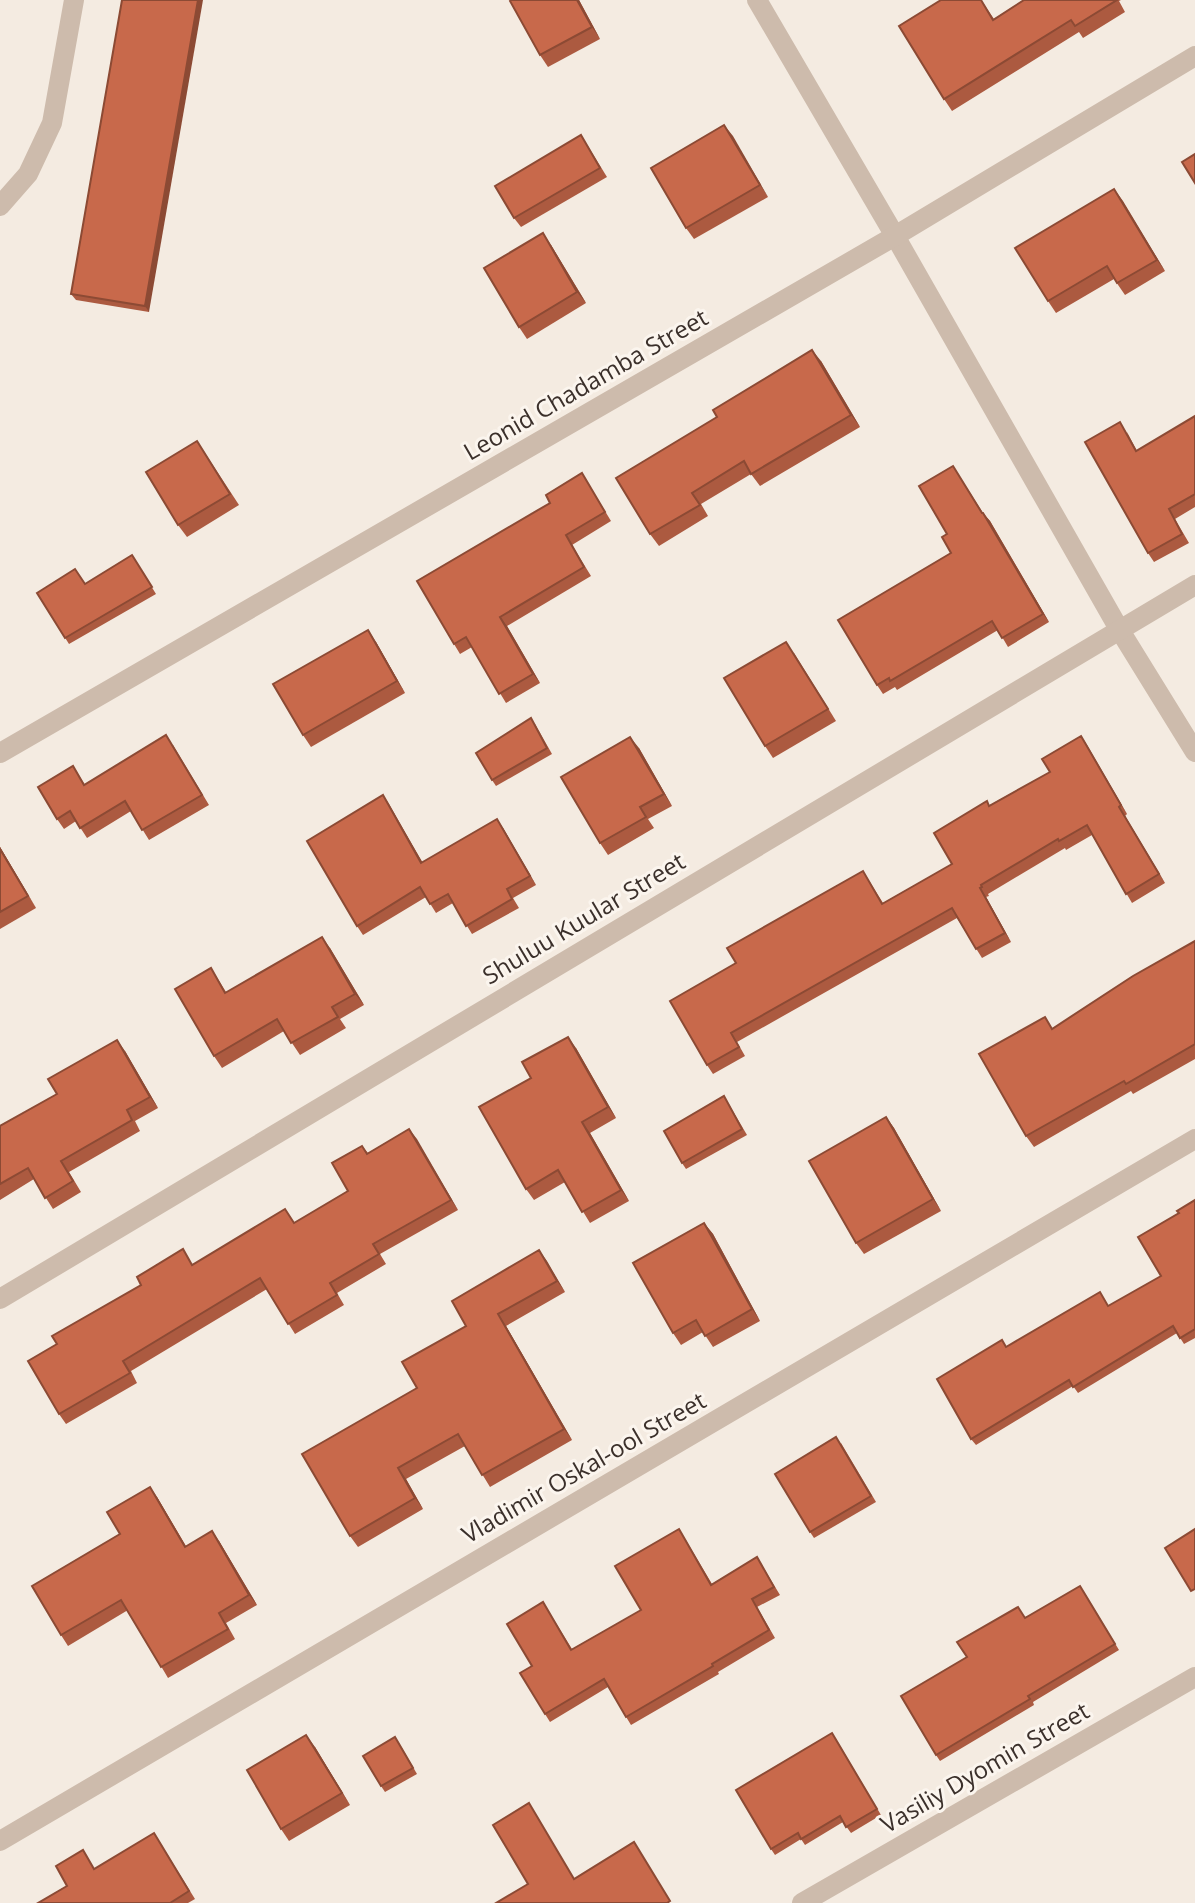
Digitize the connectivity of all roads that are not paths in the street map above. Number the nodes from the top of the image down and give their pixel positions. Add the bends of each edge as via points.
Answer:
1 (74, 0) edge
2 (757, 0) edge
3 (1195, 56) edge
4 (0, 206) edge
5 (895, 236) junction
6 (1195, 585) edge
7 (1119, 629) junction
8 (1195, 752) edge
9 (0, 753) edge
10 (1195, 1139) edge
11 (0, 1299) edge
12 (1195, 1677) edge
13 (0, 1841) edge
14 (802, 1903) edge

1 - 4 street via 52,123 28,174
2 - 5 street
3 - 5 street, Leonid Chadamba Street
5 - 7 street
5 - 9 street, Leonid Chadamba Street
6 - 7 street, Shuluu Kuular Street
7 - 8 street
7 - 11 street, Shuluu Kuular Street
10 - 13 street, Vladimir Oskal-ool Street
12 - 14 street, Vasiliy Dyomin Street

